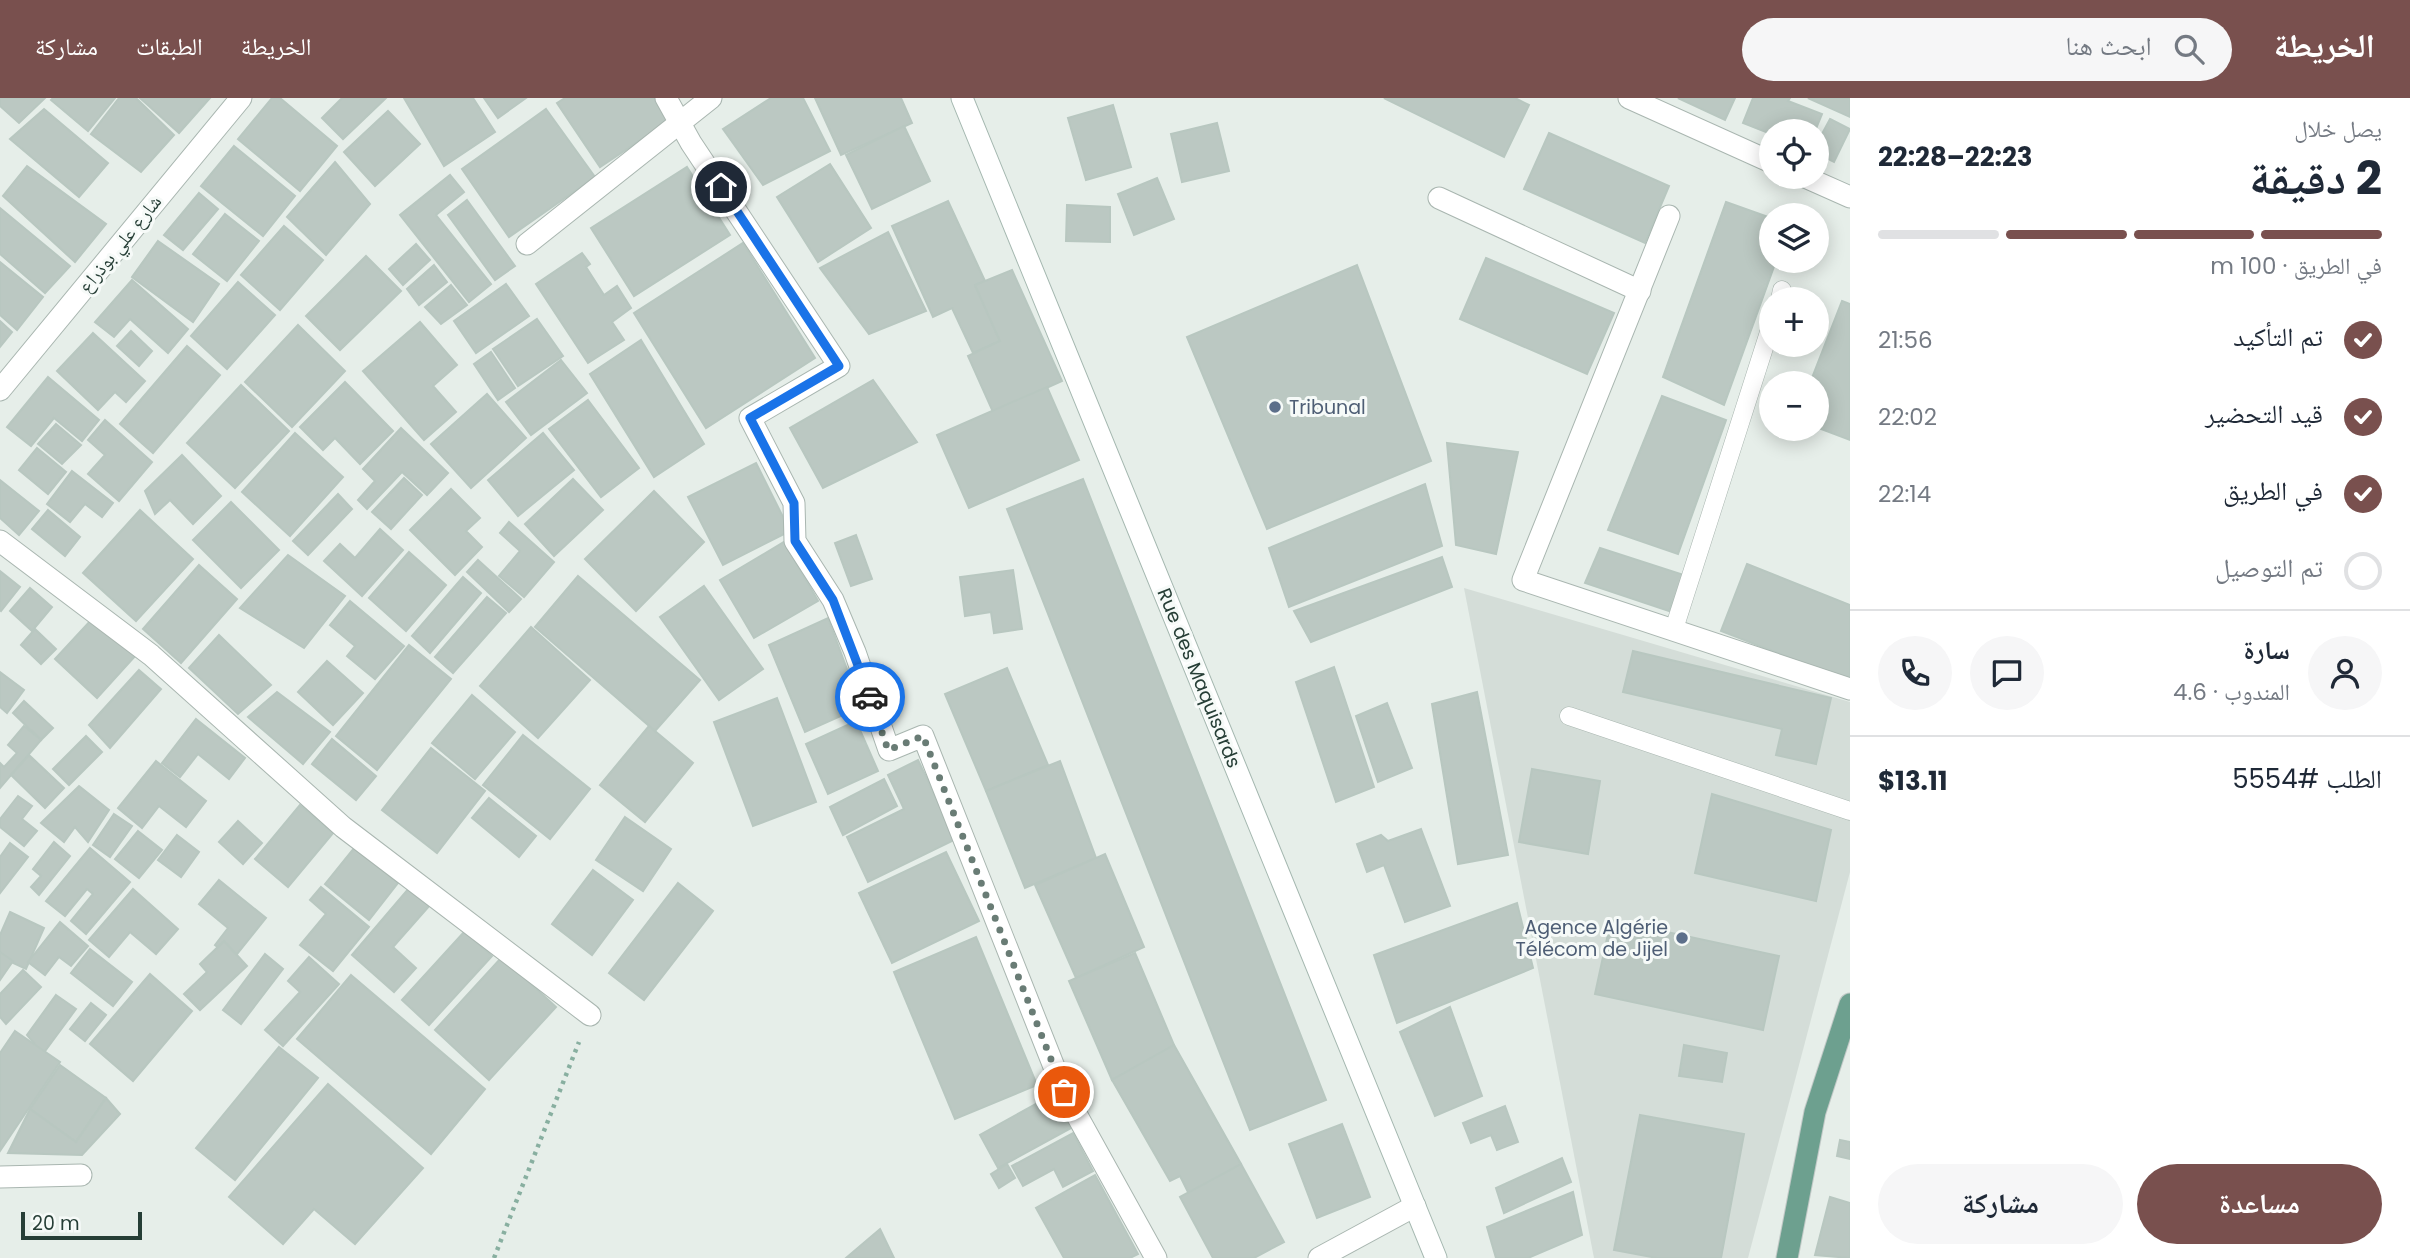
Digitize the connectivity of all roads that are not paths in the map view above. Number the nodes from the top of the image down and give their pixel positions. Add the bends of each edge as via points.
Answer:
1 (241, 98) edge
2 (666, 98) edge
3 (711, 98) edge
4 (962, 98) edge
5 (1629, 98) edge
6 (680, 122) junction
7 (1759, 157) edge
8 (1829, 188) edge
9 (1850, 197) edge
10 (1439, 198) dead end
11 (1669, 216) dead end
12 (527, 244) dead end
13 (1640, 291) junction
14 (1761, 357) edge
15 (0, 390) edge
16 (0, 541) edge
17 (1674, 629) junction
18 (1850, 690) edge
19 (1569, 716) dead end
20 (1850, 811) edge
21 (1850, 1004) edge
22 (590, 1015) road end
23 (81, 1175) dead end
24 (0, 1177) edge
25 (1415, 1206) junction
26 (1156, 1258) edge
27 (1319, 1258) edge
28 (1436, 1258) edge
29 (1787, 1258) edge

1 - 15 street, شارع علي بوذراع
2 - 6 street
3 - 6 street
4 - 25 street, Rue des Maquisards
5 - 7 street
6 - 12 street
6 - 26 street via 839,366 750,418 794,503 795,541 833,600 888,750 923,736 1064,1092
8 - 9 street
10 - 13 street
11 - 13 street
13 - 17 street via 1523,580
14 - 17 lane
16 - 22 street via 151,655 344,827
17 - 18 street
19 - 20 lane
21 - 29 main road via 1815,1112
23 - 24 street
25 - 27 street
25 - 28 street, Rue des Maquisards

